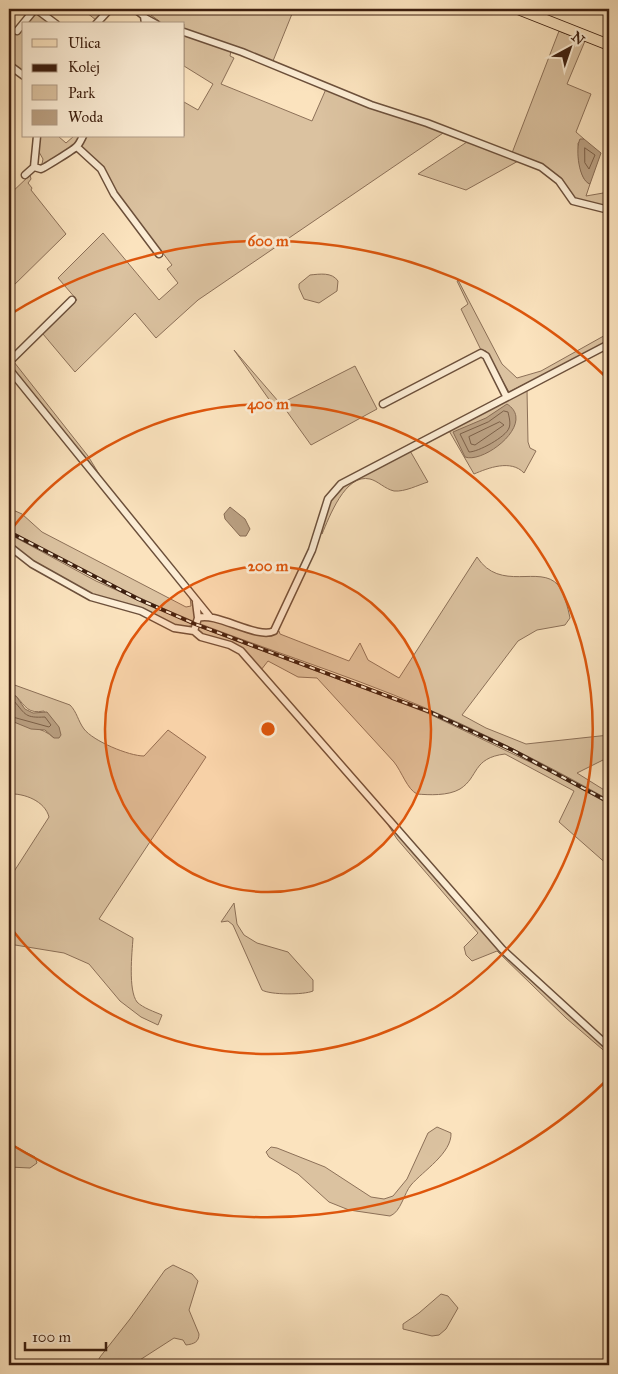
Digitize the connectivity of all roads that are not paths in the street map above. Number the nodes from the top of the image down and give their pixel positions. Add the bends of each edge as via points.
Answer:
1 (36, 9) edge
2 (110, 9) edge
3 (135, 9) edge
4 (518, 9) edge
5 (145, 21) edge
6 (25, 22) edge
7 (52, 22) edge
8 (98, 22) edge
9 (22, 25) edge
10 (17, 31) dead end
11 (185, 32) edge
12 (609, 45) edge
13 (9, 65) edge
14 (22, 75) edge
15 (37, 138) edge
16 (82, 138) edge
17 (77, 147) junction
18 (34, 167) junction
19 (25, 175) dead end
20 (609, 210) edge
21 (159, 254) dead end
22 (72, 300) dead end
23 (609, 344) edge
24 (9, 362) edge
25 (9, 368) edge
26 (506, 396) junction
27 (383, 404) dead end
28 (9, 546) edge
29 (196, 600) junction
30 (210, 617) junction
31 (198, 618) junction
32 (194, 631) junction
33 (609, 1047) edge

1 - 6 street
1 - 7 street
2 - 8 street
3 - 5 street
4 - 12 main road
9 - 10 street
11 - 20 street via 542,167 559,181 573,201
13 - 14 street
15 - 18 street
16 - 17 street
17 - 18 street via 43,169
17 - 21 street via 101,169 114,194
18 - 19 street
22 - 24 street
23 - 26 street
25 - 29 street
26 - 27 street via 486,356 481,353
26 - 30 street via 338,487 328,500 312,550 274,631 265,634
28 - 32 street via 32,564 86,595 150,614 174,628
29 - 30 street
29 - 31 street
30 - 31 street
31 - 32 street
32 - 33 street via 201,637 236,647 245,655 502,949

